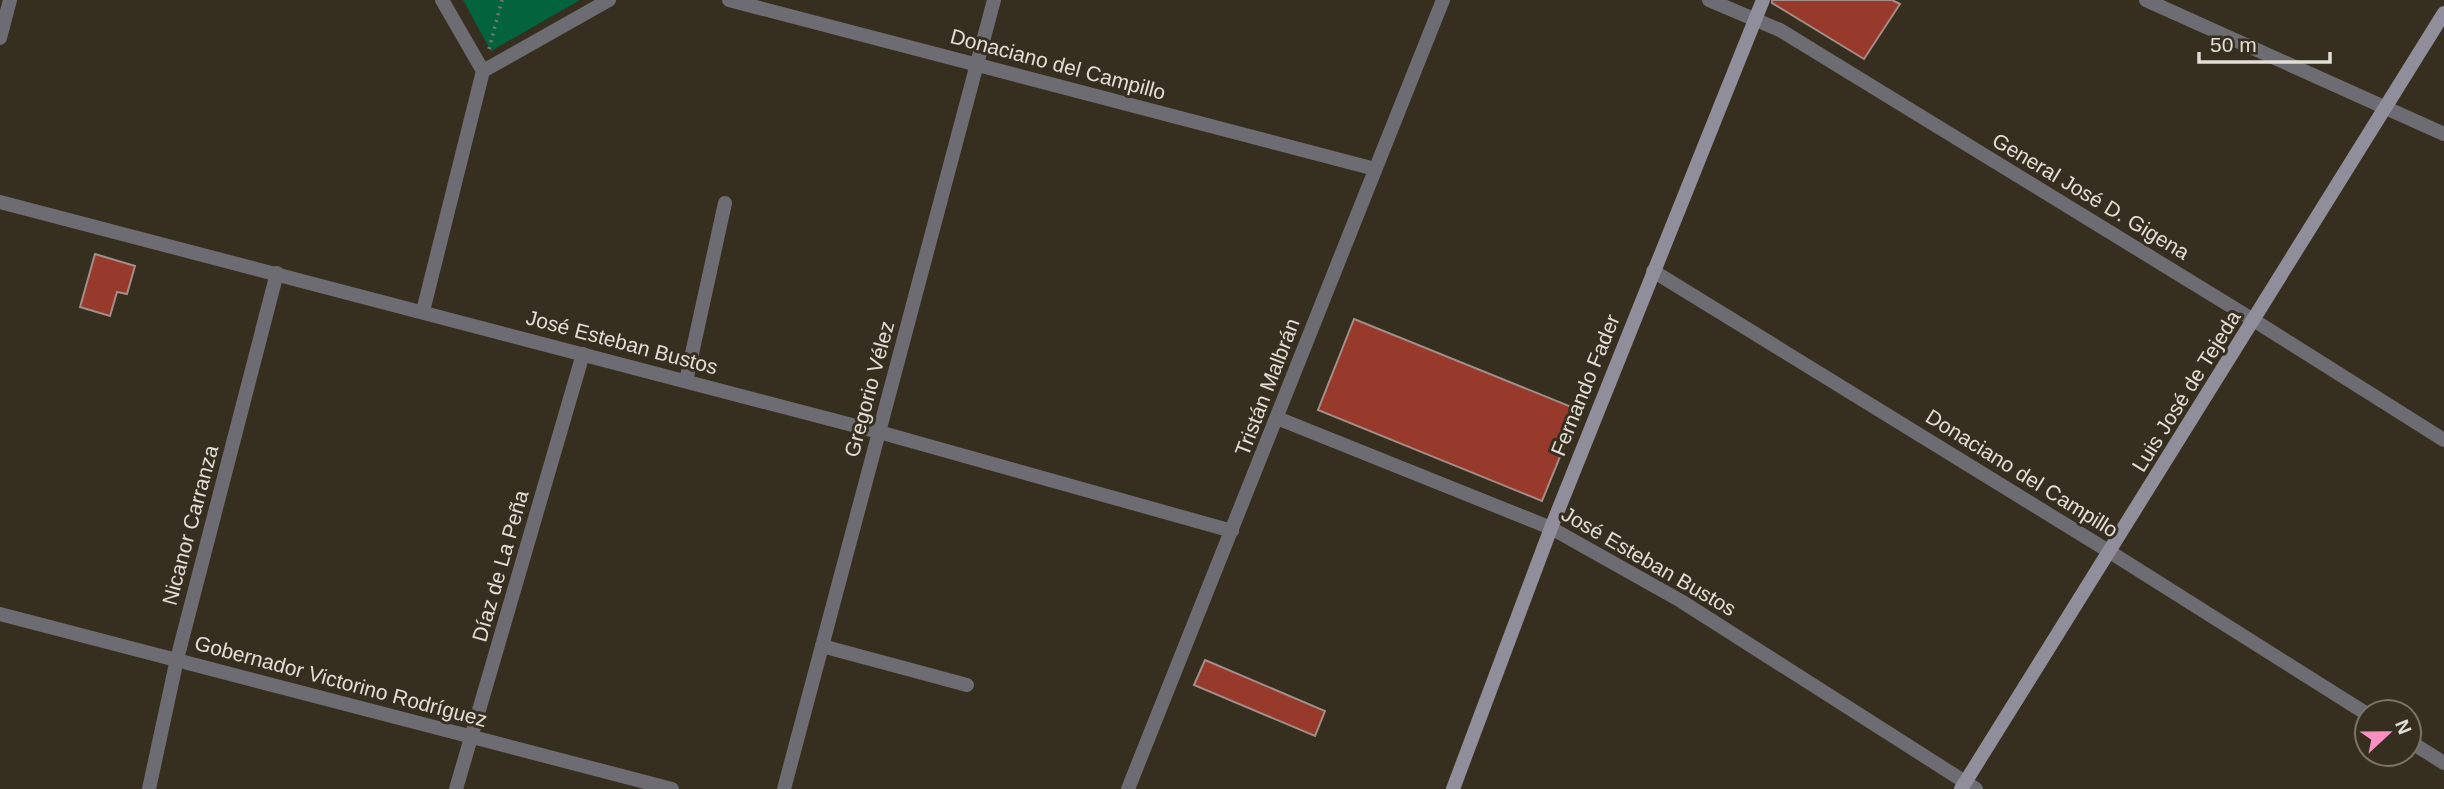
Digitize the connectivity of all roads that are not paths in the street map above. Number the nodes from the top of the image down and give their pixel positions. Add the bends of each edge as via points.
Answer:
1 (10, 0) edge
2 (442, 0) edge
3 (608, 0) edge
4 (729, 0) edge
5 (995, 0) edge
6 (1443, 0) edge
7 (1709, 0) edge
8 (1763, 0) edge
9 (2146, 0) edge
10 (2444, 13) edge
11 (1756, 19) junction
12 (0, 38) edge
13 (977, 64) junction
14 (483, 71) junction
15 (2385, 108) junction
16 (2444, 134) edge
17 (1375, 169) junction
18 (0, 202) edge
19 (725, 203) dead end
20 (1653, 271) junction
21 (278, 273) junction
22 (423, 311) junction
23 (2255, 321) junction
24 (583, 354) junction
25 (686, 381) junction
26 (1277, 418) junction
27 (879, 432) junction
28 (2444, 440) edge
29 (1551, 528) junction
30 (1232, 531) junction
31 (2110, 552) junction
32 (0, 614) edge
33 (822, 646) junction
34 (177, 659) junction
35 (967, 685) dead end
36 (2353, 705) edge
37 (472, 737) junction
38 (2423, 750) edge
39 (2444, 763) edge
40 (1967, 787) edge
41 (149, 789) edge
42 (456, 789) edge
43 (672, 789) edge
44 (783, 789) edge
45 (1128, 789) edge
46 (1454, 789) edge

1 - 12 street
2 - 14 street
3 - 14 street
4 - 13 street, Donaciano del Campillo
5 - 13 street, Gregorio Vélez
6 - 17 street, Tristán Malbrán
7 - 11 street, General José D. Gigena
8 - 11 main road, Fernando Fader
9 - 15 street
10 - 15 main road, Luis José de Tejeda
11 - 20 main road, Fernando Fader
11 - 23 street, General José D. Gigena
13 - 17 street, Donaciano del Campillo
13 - 27 street, Gregorio Vélez
14 - 22 street
15 - 16 street
15 - 23 main road, Luis José de Tejeda
17 - 26 street, Tristán Malbrán
18 - 21 street, José Esteban Bustos
19 - 25 street
20 - 29 main road, Fernando Fader
20 - 31 street, Donaciano del Campillo
21 - 22 street, José Esteban Bustos
21 - 34 street, Nicanor Carranza
22 - 24 street, José Esteban Bustos
23 - 28 street, General José D. Gigena
23 - 31 main road, Luis José de Tejeda
24 - 25 street, José Esteban Bustos
24 - 37 street, Díaz de La Peña
25 - 27 street, José Esteban Bustos
26 - 29 street, José Esteban Bustos
26 - 30 street, Tristán Malbrán
27 - 30 street, José Esteban Bustos
27 - 33 street, Gregorio Vélez
29 - 40 street, José Esteban Bustos via 1681,601
29 - 46 main road, Fernando Fader
30 - 45 street, Tristán Malbrán
31 - 36 street, Donaciano del Campillo
31 - 40 main road, Luis José de Tejeda
32 - 34 street, Gobernador Victorino Rodríguez
33 - 35 street
33 - 44 street, Gregorio Vélez
34 - 37 street, Gobernador Victorino Rodríguez
34 - 41 street, Nicanor Carranza
37 - 42 street, Díaz de La Peña
37 - 43 street, Gobernador Victorino Rodríguez
38 - 39 street

